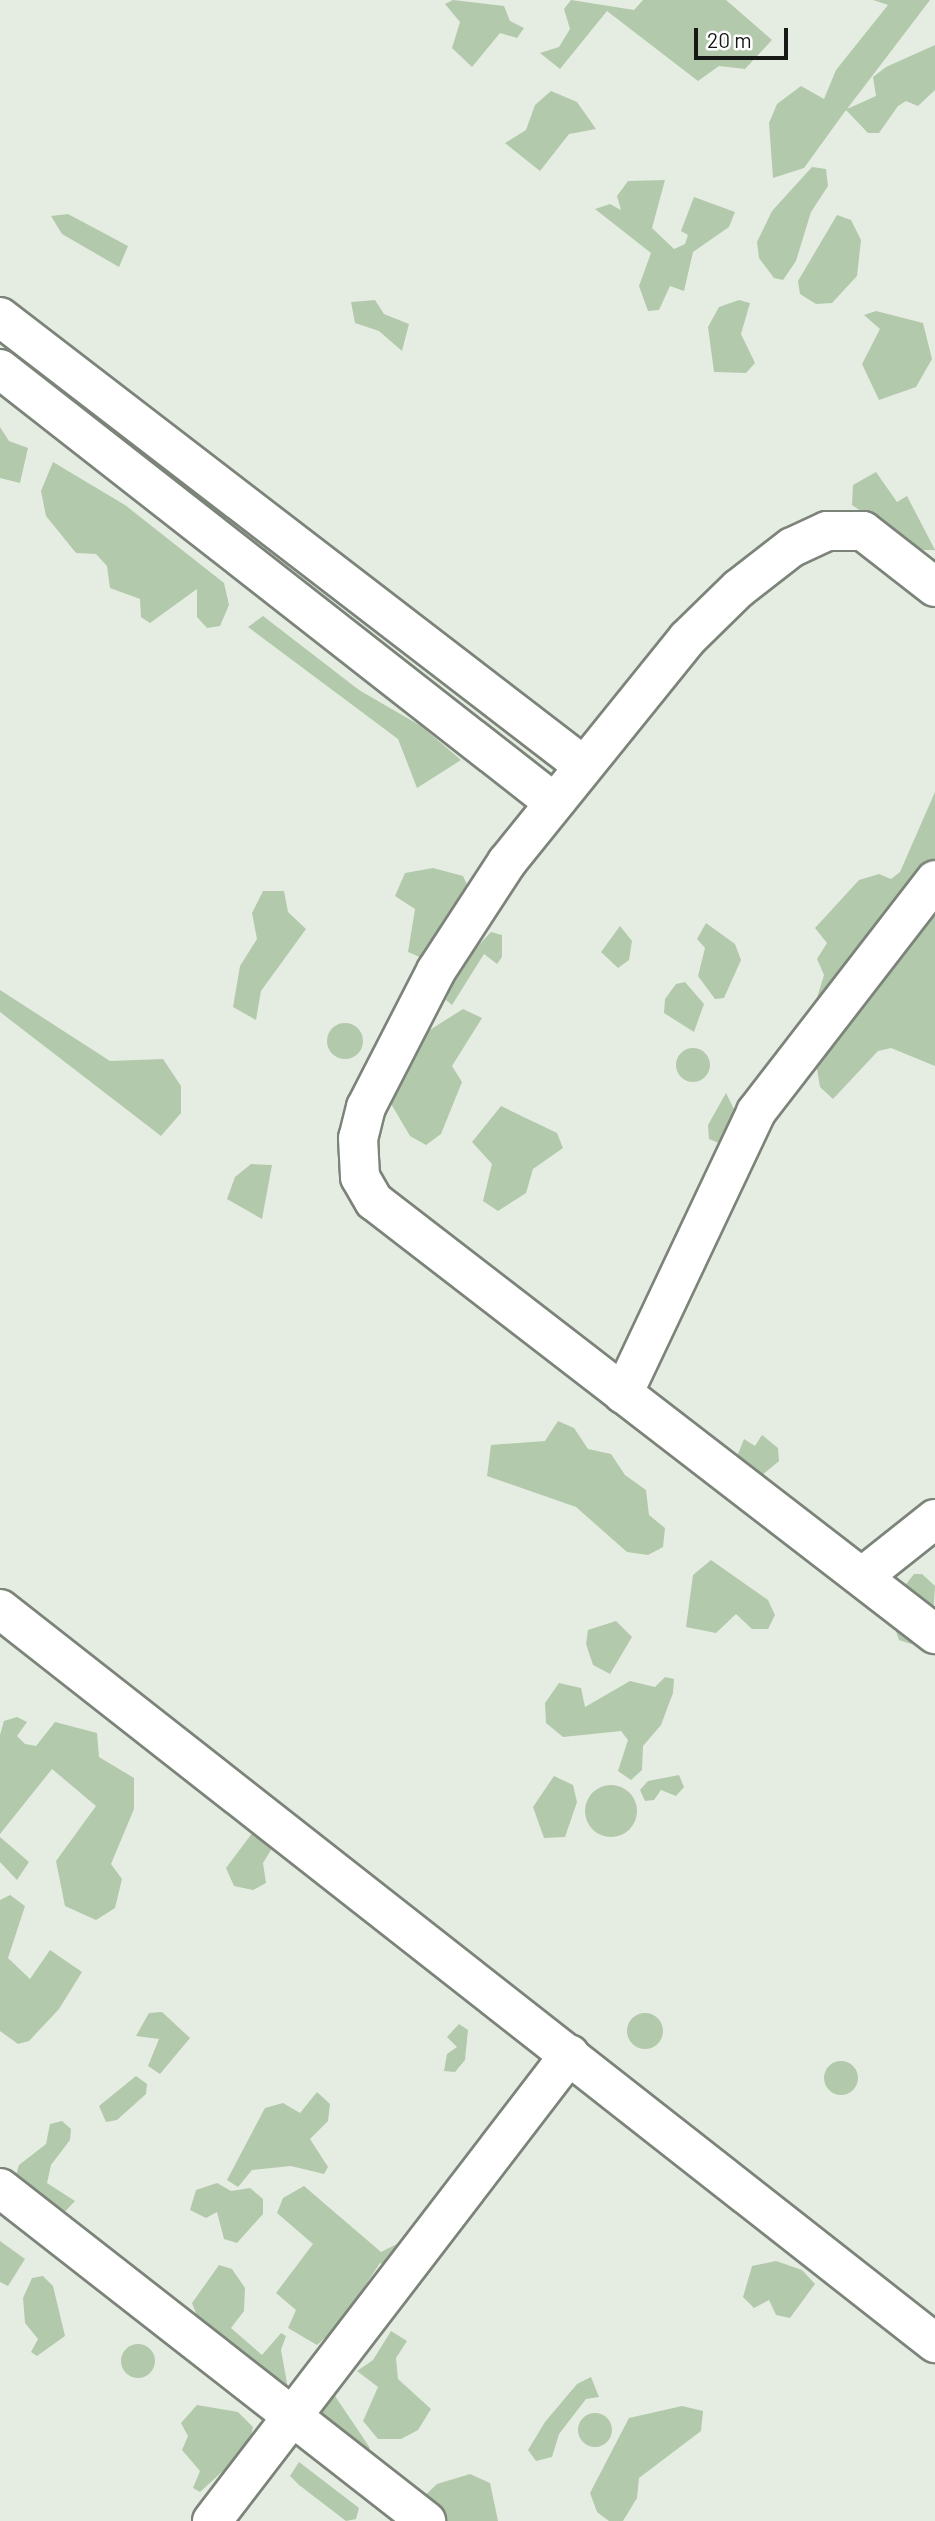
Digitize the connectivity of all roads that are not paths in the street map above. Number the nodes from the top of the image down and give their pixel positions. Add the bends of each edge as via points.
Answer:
1 (0, 317) edge
2 (0, 369) edge
3 (71, 371) junction
4 (44, 404) junction
5 (935, 587) edge
6 (491, 695) junction
7 (463, 732) junction
8 (581, 764) junction
9 (552, 801) junction
10 (935, 880) edge
11 (624, 1394) junction
12 (935, 1519) edge
13 (862, 1577) junction
14 (0, 1609) edge
15 (935, 1634) edge
16 (570, 2054) junction
17 (0, 2188) edge
18 (935, 2343) edge
19 (294, 2417) junction
20 (212, 2521) edge
21 (426, 2521) edge

1 - 3 street
2 - 4 street
3 - 4 street
3 - 6 street
4 - 7 street
5 - 8 street via 863,531 827,531 792,547 687,639
6 - 7 street
6 - 8 street
7 - 9 street
8 - 9 street
9 - 11 street via 436,971 372,1095 358,1138 360,1177 374,1201
10 - 11 street via 757,1112
11 - 13 street
12 - 13 street
13 - 15 street
14 - 16 street
16 - 18 street
16 - 19 street
17 - 19 street
19 - 20 street
19 - 21 street

